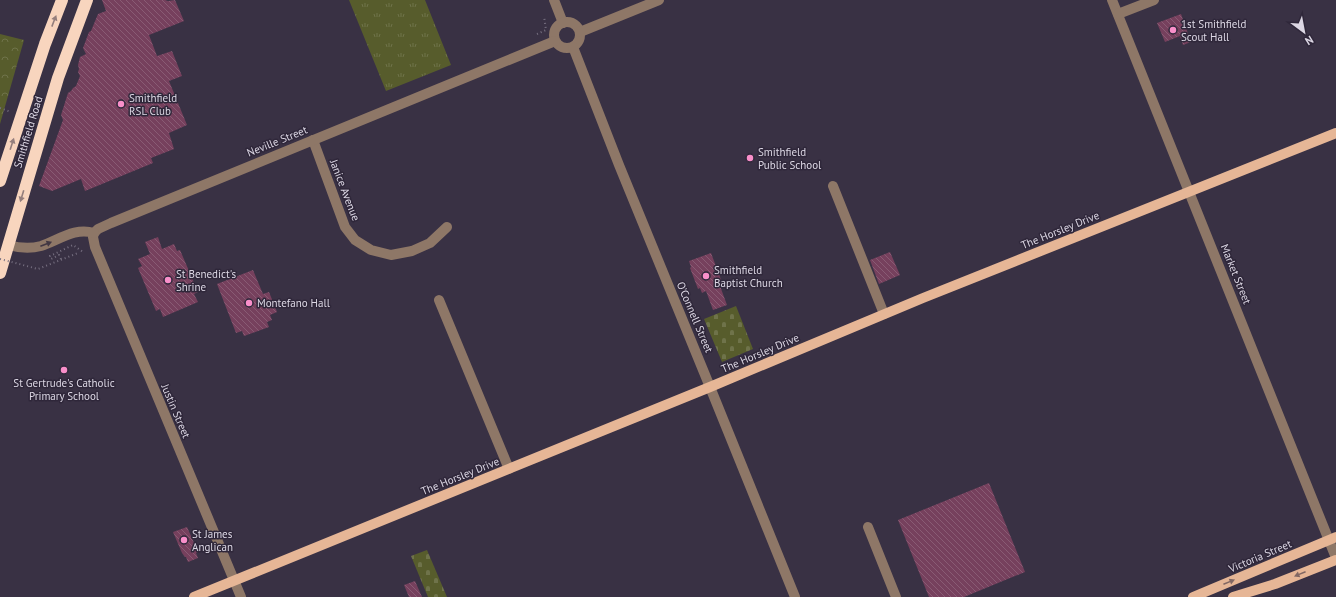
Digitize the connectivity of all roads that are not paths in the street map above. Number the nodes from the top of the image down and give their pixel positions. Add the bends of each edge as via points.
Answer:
1 (62, 0) edge
2 (87, 0) edge
3 (554, 0) edge
4 (659, 0) edge
5 (1112, 0) edge
6 (1154, 0) edge
7 (1118, 14) junction
8 (563, 23) junction
9 (580, 32) junction
10 (555, 41) junction
11 (573, 47) junction
12 (1336, 133) edge
13 (313, 140) junction
14 (0, 181) edge
15 (833, 186) dead end
16 (1189, 191) junction
17 (447, 227) dead end
18 (94, 233) junction
19 (8, 245) junction
20 (0, 273) edge
21 (439, 300) dead end
22 (884, 314) junction
23 (710, 386) junction
24 (509, 469) junction
25 (868, 527) dead end
26 (1333, 539) edge
27 (1336, 559) edge
28 (234, 581) junction
29 (194, 597) edge
30 (241, 597) edge
31 (795, 597) edge
32 (896, 597) edge
33 (1193, 597) edge
34 (1233, 597) edge

14 -> 1 highway, Smithfield Road
2 -> 19 highway, Smithfield Road via 58,78
3 - 8 street
4 - 9 street
5 - 7 street, Market Street
6 - 7 street
7 - 16 street, Market Street
8 - 9 street via 572,23
8 - 10 street via 554,31
9 - 11 street via 579,39
10 - 11 street via 564,48
10 - 13 street, Neville Street
11 - 23 street, O'Connell Street
12 - 16 main road, The Horsley Drive
13 - 17 street, Janice Avenue via 345,227 355,240 371,250 391,255 412,251 430,243
13 - 18 street, Neville Street via 111,223
15 - 22 street
16 - 22 main road, The Horsley Drive
16 - 26 street, Market Street
19 -> 18 street via 34,247 76,232
18 - 28 street, Justin Street via 95,247
19 - 20 highway, Smithfield Road
21 - 24 street
22 - 23 main road, The Horsley Drive
23 - 24 main road, The Horsley Drive
23 - 31 street, O'Connell Street
24 - 28 main road, The Horsley Drive
25 - 32 street
26 - 27 street, Market Street
33 -> 26 main road, Victoria Street
27 -> 34 main road via 1275,584
28 - 29 main road, The Horsley Drive
28 - 30 street, Justin Street

